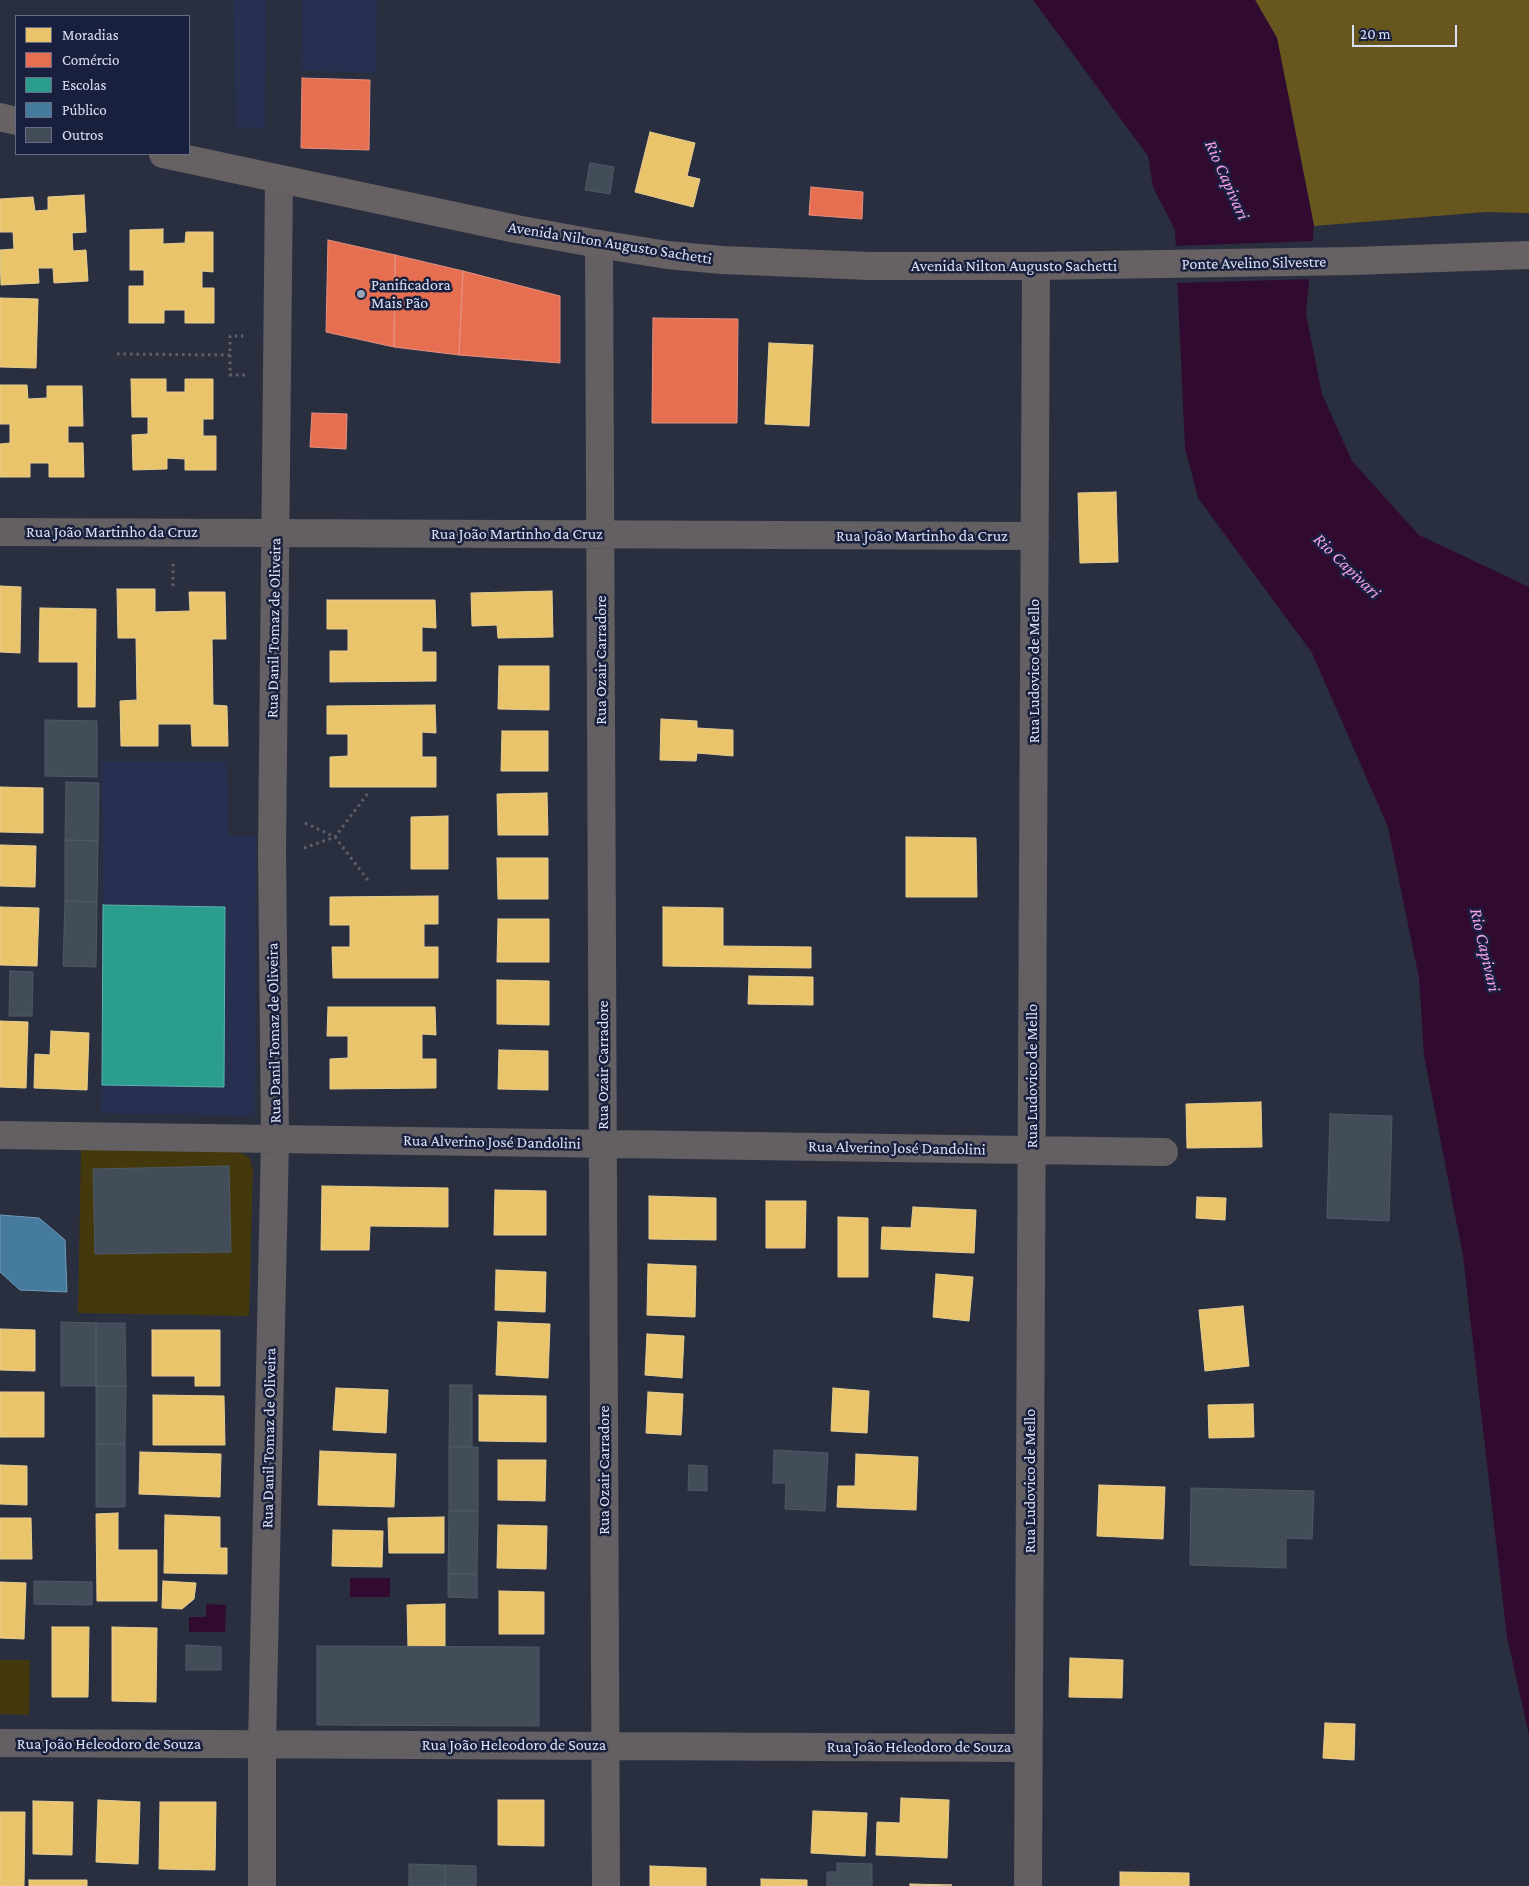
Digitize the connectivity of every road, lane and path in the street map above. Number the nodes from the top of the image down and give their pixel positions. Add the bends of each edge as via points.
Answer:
1 (0, 117) edge
2 (15, 121) edge
3 (166, 155) edge
4 (279, 180) junction
5 (599, 244) junction
6 (1529, 255) edge
7 (1156, 265) joint
8 (1036, 266) junction
9 (277, 336) junction
10 (117, 354) dead end
11 (0, 532) edge
12 (275, 533) junction
13 (601, 534) junction
14 (1035, 536) junction
15 (368, 793) dead end
16 (272, 818) junction
17 (335, 837) junction
18 (272, 851) junction
19 (370, 883) dead end
20 (0, 1135) edge
21 (275, 1139) junction
22 (603, 1144) junction
23 (1032, 1150) junction
24 (1164, 1152) dead end
25 (0, 1743) edge
26 (262, 1744) junction
27 (606, 1746) junction
28 (1028, 1748) junction
29 (262, 1886) edge
30 (606, 1886) edge
31 (1028, 1886) edge

1 - 2 main road
3 - 4 main road, Avenida Nilton Augusto Sachetti
4 - 5 main road, Avenida Nilton Augusto Sachetti
4 - 9 street, Rua Danil Tomaz de Oliveira
5 - 8 main road, Avenida Nilton Augusto Sachetti via 667,255 742,261 869,266
5 - 13 street, Rua Ozair Carradore
6 - 7 main road, Ponte Avelino Silvestre
7 - 8 main road, Avenida Nilton Augusto Sachetti
8 - 14 street, Rua Ludovico de Mello
9 - 10 path via 230,336 230,355
9 - 12 street, Rua Danil Tomaz de Oliveira
11 - 12 street, Rua João Martinho da Cruz
12 - 13 street, Rua João Martinho da Cruz
12 - 16 street, Rua Danil Tomaz de Oliveira
13 - 14 street, Rua João Martinho da Cruz
13 - 22 street, Rua Ozair Carradore
14 - 23 street, Rua Ludovico de Mello
15 - 17 path
16 - 17 path via 293,818
16 - 18 street, Rua Danil Tomaz de Oliveira
17 - 18 path via 293,852
17 - 19 path
18 - 21 street, Rua Danil Tomaz de Oliveira
20 - 21 street, Rua Alverino José Dandolini
21 - 22 street, Rua Alverino José Dandolini
21 - 26 street, Rua Danil Tomaz de Oliveira
22 - 23 street, Rua Alverino José Dandolini
22 - 27 street, Rua Ozair Carradore
23 - 24 street, Rua Alverino José Dandolini
23 - 28 street, Rua Ludovico de Mello
25 - 26 street, Rua João Heleodoro de Souza
26 - 27 street, Rua João Heleodoro de Souza
26 - 29 street, Rua Danil Tomaz de Oliveira
27 - 28 street, Rua João Heleodoro de Souza
27 - 30 street, Rua Ozair Carradore
28 - 31 street, Rua Ludovico de Mello

